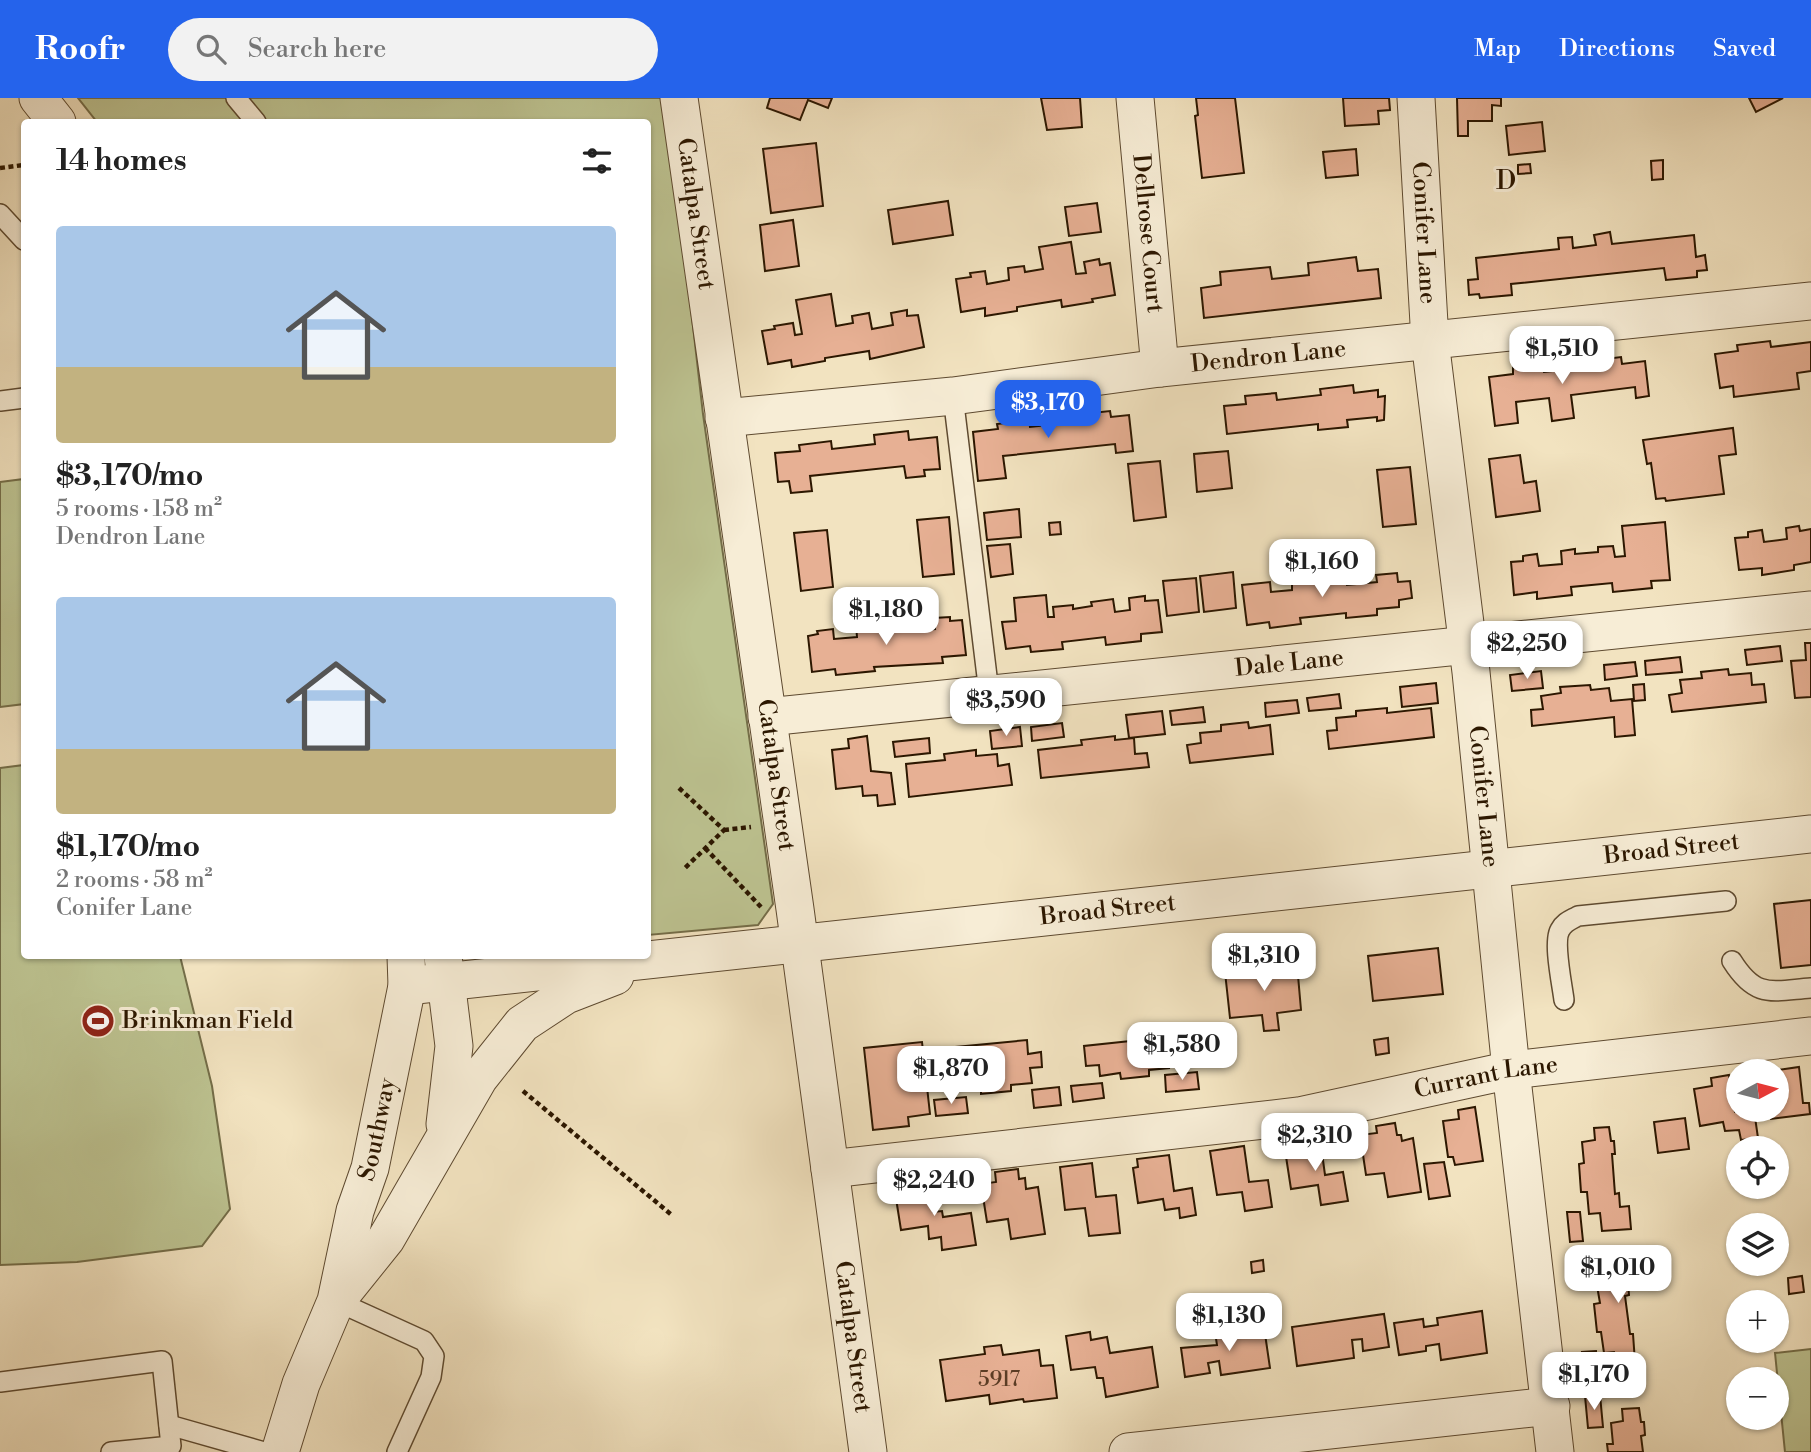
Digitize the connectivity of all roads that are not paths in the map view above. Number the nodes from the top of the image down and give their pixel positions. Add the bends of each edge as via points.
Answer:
1 (38, 98) edge
2 (236, 98) edge
3 (679, 98) edge
4 (1135, 98) edge
5 (1416, 98) edge
6 (55, 119) edge
7 (254, 119) edge
8 (0, 214) edge
9 (21, 237) edge
10 (1811, 301) edge
11 (1430, 341) junction
12 (1160, 368) junction
13 (953, 396) junction
14 (21, 398) edge
15 (0, 401) edge
16 (724, 418) junction
17 (1811, 610) edge
18 (1468, 647) junction
19 (989, 693) junction
20 (767, 717) junction
21 (1811, 834) edge
22 (1492, 868) junction
23 (1726, 901) dead end
24 (800, 943) junction
25 (665, 957) junction
26 (651, 958) edge
27 (628, 959) edge
28 (1732, 961) dead end
29 (445, 969) edge
30 (406, 971) edge
31 (1811, 988) edge
32 (1564, 1000) dead end
33 (1811, 1036) edge
34 (1511, 1070) junction
35 (442, 1139) junction
36 (830, 1168) junction
37 (336, 1301) junction
38 (0, 1382) edge
39 (1550, 1406) junction
40 (169, 1425) junction
41 (111, 1452) edge
42 (264, 1452) edge
43 (280, 1452) edge
44 (397, 1452) edge
45 (868, 1452) edge
46 (1128, 1452) edge
47 (1555, 1452) edge

1 - 6 street
2 - 7 lane
3 - 16 street, Catalpa Street
4 - 12 street, Dellrose Court
5 - 11 street, Conifer Lane
8 - 9 lane
10 - 11 street, Dendron Lane
11 - 12 street, Dendron Lane
11 - 18 street, Conifer Lane
12 - 13 street, Dendron Lane
13 - 16 street, Dendron Lane
13 - 19 lane
14 - 15 lane
16 - 20 street, Catalpa Street
17 - 18 street, Dale Lane
18 - 19 street, Dale Lane
18 - 22 street, Conifer Lane
19 - 20 street, Dale Lane
20 - 24 street, Catalpa Street
21 - 22 street, Broad Street
22 - 24 street, Broad Street
22 - 34 street, Conifer Lane
23 - 32 lane via 1578,916 1567,921 1557,942
24 - 25 street, Broad Street
24 - 36 street, Catalpa Street
25 - 26 street, Broad Street
25 - 35 street, Southway via 566,995 522,1024 479,1078
27 - 29 street, Broad Street
28 - 31 lane via 1756,989
29 - 30 street, Broad Street
29 - 35 street, Southway via 454,1046
30 - 37 street, Southway via 370,1168 355,1211
33 - 34 street, Currant Lane
34 - 36 street, Currant Lane via 1299,1116
34 - 39 street, Conifer Lane
35 - 37 street, Southway via 386,1239
36 - 45 street, Catalpa Street
37 - 43 street, Southway via 301,1384
37 - 44 lane via 424,1341 435,1356 431,1377
38 - 40 lane via 162,1361
39 - 46 street
39 - 47 street, Conifer Lane
40 - 41 lane via 171,1446
40 - 42 lane

